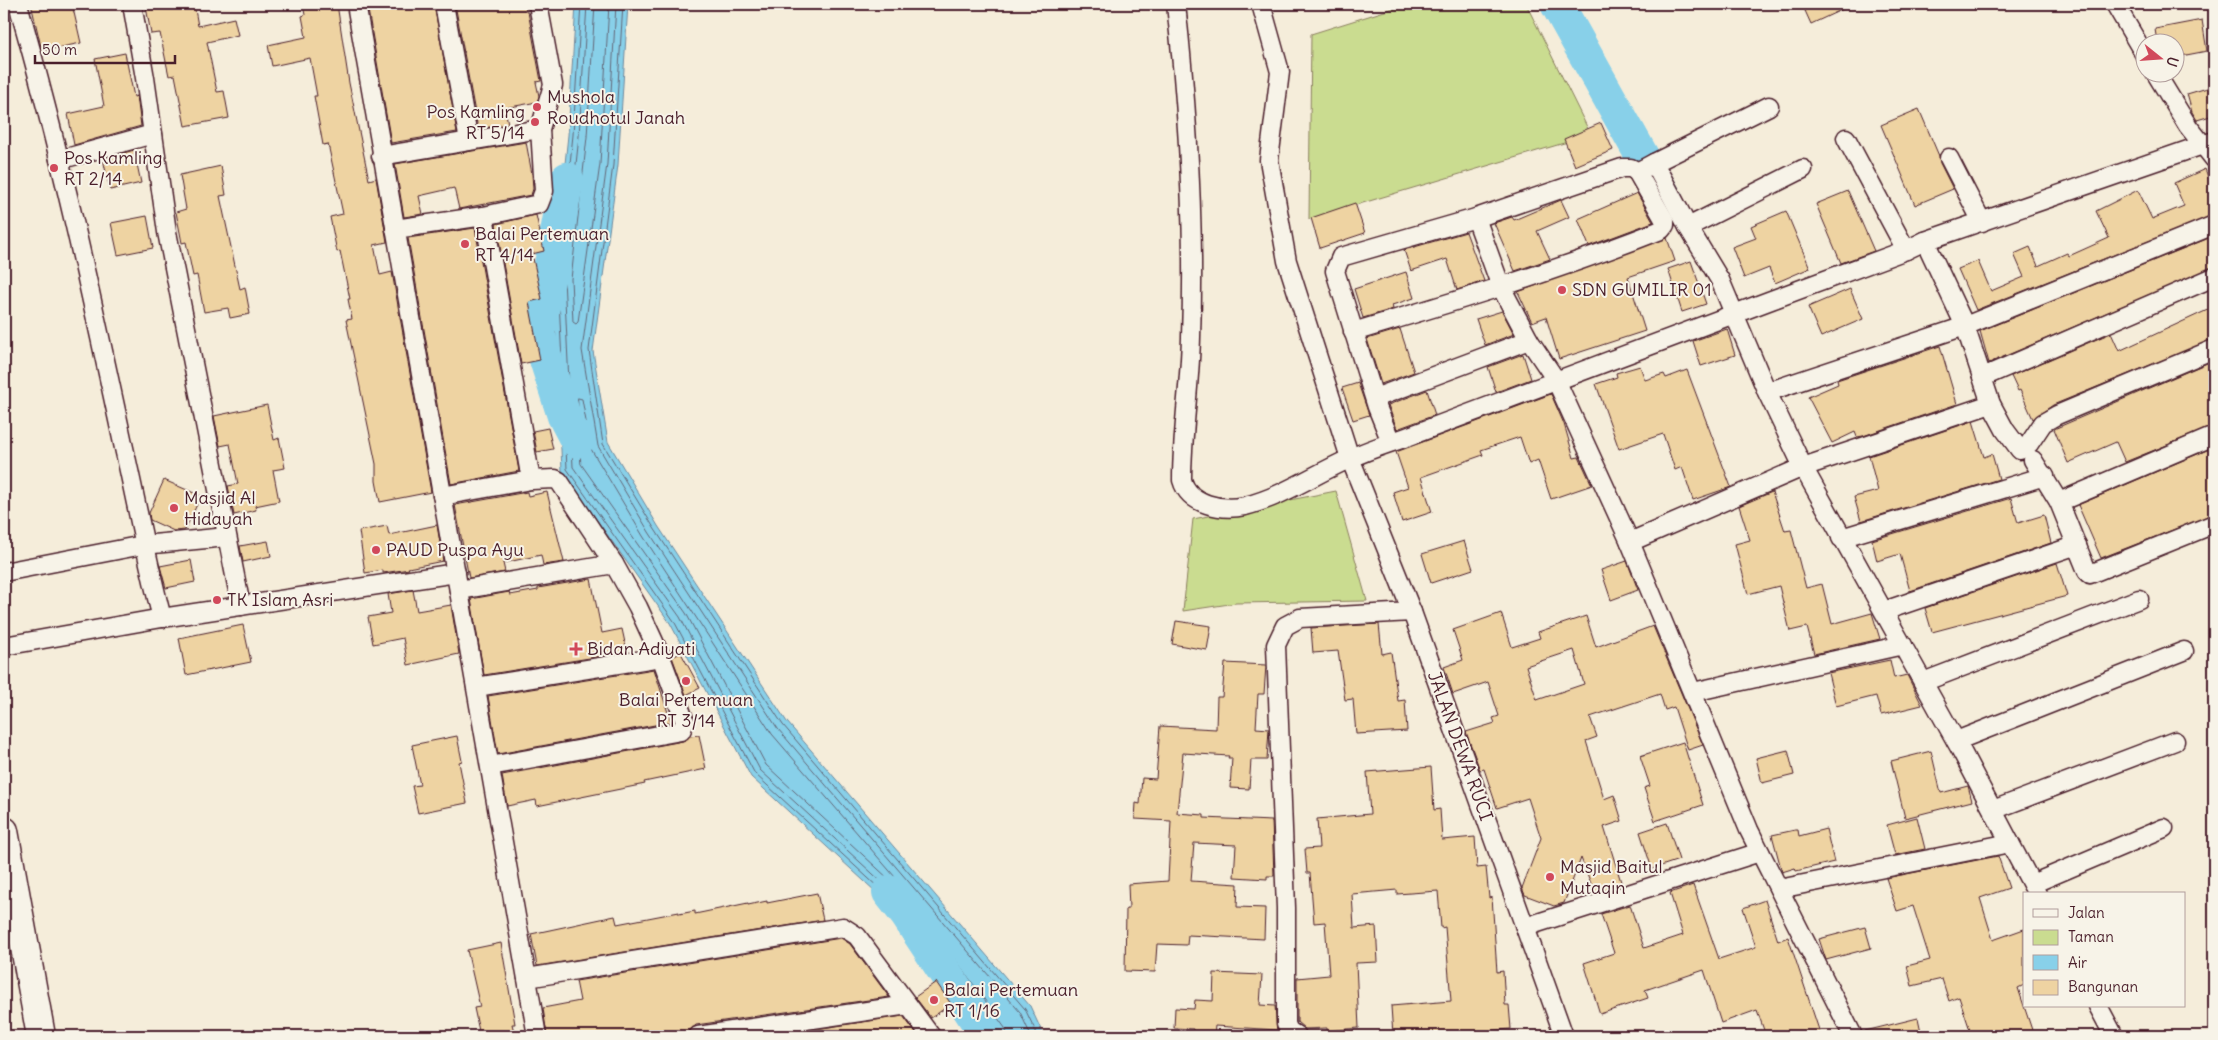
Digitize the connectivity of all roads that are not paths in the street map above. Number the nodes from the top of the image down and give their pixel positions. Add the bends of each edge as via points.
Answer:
1 (18, 4) edge
2 (132, 4) edge
3 (356, 4) edge
4 (444, 4) edge
5 (538, 4) edge
6 (1176, 4) edge
7 (1261, 4) edge
8 (2115, 4) edge
9 (4, 6) edge
10 (2136, 39) edge
11 (2161, 82) edge
12 (1769, 106) dead end
13 (540, 129) junction
14 (153, 134) junction
15 (1846, 138) dead end
16 (469, 141) junction
17 (2208, 142) edge
18 (381, 156) junction
19 (1949, 158) dead end
20 (59, 160) junction
21 (2214, 160) edge
22 (1646, 167) junction
23 (1803, 169) dead end
24 (484, 216) junction
25 (1476, 218) junction
26 (1982, 222) junction
27 (2214, 224) edge
28 (1688, 227) junction
29 (394, 230) junction
30 (1925, 241) junction
31 (1906, 250) junction
32 (2214, 277) edge
33 (1502, 287) junction
34 (1733, 313) junction
35 (1965, 326) junction
36 (1353, 332) junction
37 (1529, 340) junction
38 (2214, 349) edge
39 (1983, 377) junction
40 (1556, 380) junction
41 (1767, 392) junction
42 (1375, 398) junction
43 (1992, 404) junction
44 (2214, 436) edge
45 (1391, 442) junction
46 (2027, 451) junction
47 (1350, 458) junction
48 (1802, 467) junction
49 (2045, 476) junction
50 (530, 480) junction
51 (442, 496) junction
52 (2059, 502) junction
53 (2214, 524) edge
54 (227, 537) junction
55 (1841, 538) junction
56 (1630, 542) junction
57 (143, 545) junction
58 (2076, 545) junction
59 (614, 564) junction
60 (4, 572) edge
61 (457, 582) junction
62 (2139, 599) dead end
63 (241, 606) junction
64 (1884, 611) junction
65 (1412, 612) junction
66 (162, 618) junction
67 (1903, 645) junction
68 (4, 646) edge
69 (2184, 651) dead end
70 (661, 657) junction
71 (1923, 682) junction
72 (476, 687) junction
73 (1693, 692) junction
74 (1956, 741) junction
75 (2175, 741) dead end
76 (490, 766) junction
77 (1993, 810) junction
78 (2164, 828) dead end
79 (4, 831) edge
80 (2010, 843) junction
81 (1760, 852) junction
82 (1779, 889) junction
83 (2034, 889) edge
84 (1525, 927) junction
85 (527, 978) junction
86 (908, 1005) junction
87 (2099, 1008) edge
88 (41, 1036) edge
89 (537, 1036) edge
90 (698, 1036) edge
91 (931, 1036) edge
92 (1297, 1036) edge
93 (1564, 1036) edge
94 (1853, 1036) edge
95 (2114, 1036) edge

1 - 9 street
1 - 20 street
2 - 14 street
3 - 18 street
4 - 16 street
5 - 13 street via 553,85
6 - 47 street via 1184,79 1192,230 1191,337 1182,468 1184,488 1203,503 1244,506 1272,497
7 - 47 street, JALAN DEWA RUCI via 1280,72 1269,160 1287,261
8 - 10 street
11 - 17 street via 2188,126
12 - 22 street
13 - 16 street
13 - 24 street via 544,191 540,204
14 - 20 street
14 - 54 street via 167,232
15 - 31 street
16 - 18 street
17 - 21 street
17 - 26 street
18 - 29 street
19 - 26 street
20 - 57 street via 119,423
22 - 25 street via 1622,168
22 - 28 street
22 - 33 street via 1665,221 1664,228
23 - 28 street
24 - 29 street
24 - 50 street
25 - 33 street
25 - 36 street via 1340,257 1334,271
26 - 30 street
27 - 35 street
28 - 34 street via 1720,280
29 - 51 street
30 - 31 street
30 - 35 street
31 - 34 street
32 - 39 street
33 - 36 street
33 - 37 street
34 - 40 street
34 - 41 street
35 - 39 street
35 - 41 street
36 - 42 street
37 - 40 street
37 - 42 street
38 - 46 street via 2057,414 2043,423
39 - 43 street
40 - 45 street
40 - 56 street
41 - 48 street
42 - 45 street
43 - 46 street via 2005,430
43 - 48 street
44 - 52 street
45 - 47 street
46 - 49 street
47 - 65 street, JALAN DEWA RUCI
48 - 55 street
48 - 56 street
49 - 52 street
49 - 55 street
50 - 51 street
50 - 59 street via 559,481
51 - 61 street
52 - 58 street
53 - 58 street via 2093,574 2087,571
54 - 57 street
54 - 63 street
55 - 64 street
56 - 73 street
57 - 60 street
57 - 66 street
58 - 64 street
59 - 61 street
59 - 70 street
61 - 63 street
61 - 72 street
62 - 71 street
63 - 66 street
64 - 67 street
65 - 84 street, JALAN DEWA RUCI
65 - 92 street via 1300,618 1285,626 1276,645 1286,908 1286,1024 1289,1031
66 - 68 street
67 - 71 street
67 - 73 street
69 - 74 street
70 - 72 street
70 - 76 street via 684,717 681,731
71 - 74 street
72 - 76 street
73 - 81 street via 1730,787
74 - 77 street
75 - 77 street
76 - 85 street
77 - 80 street
78 - 83 street
79 - 88 highway
80 - 82 street
80 - 83 street
81 - 82 street
81 - 84 street
82 - 94 street
84 - 93 street, JALAN DEWA RUCI
85 - 86 street via 843,927 857,936
85 - 89 street
86 - 90 street
86 - 91 street
87 - 95 street

